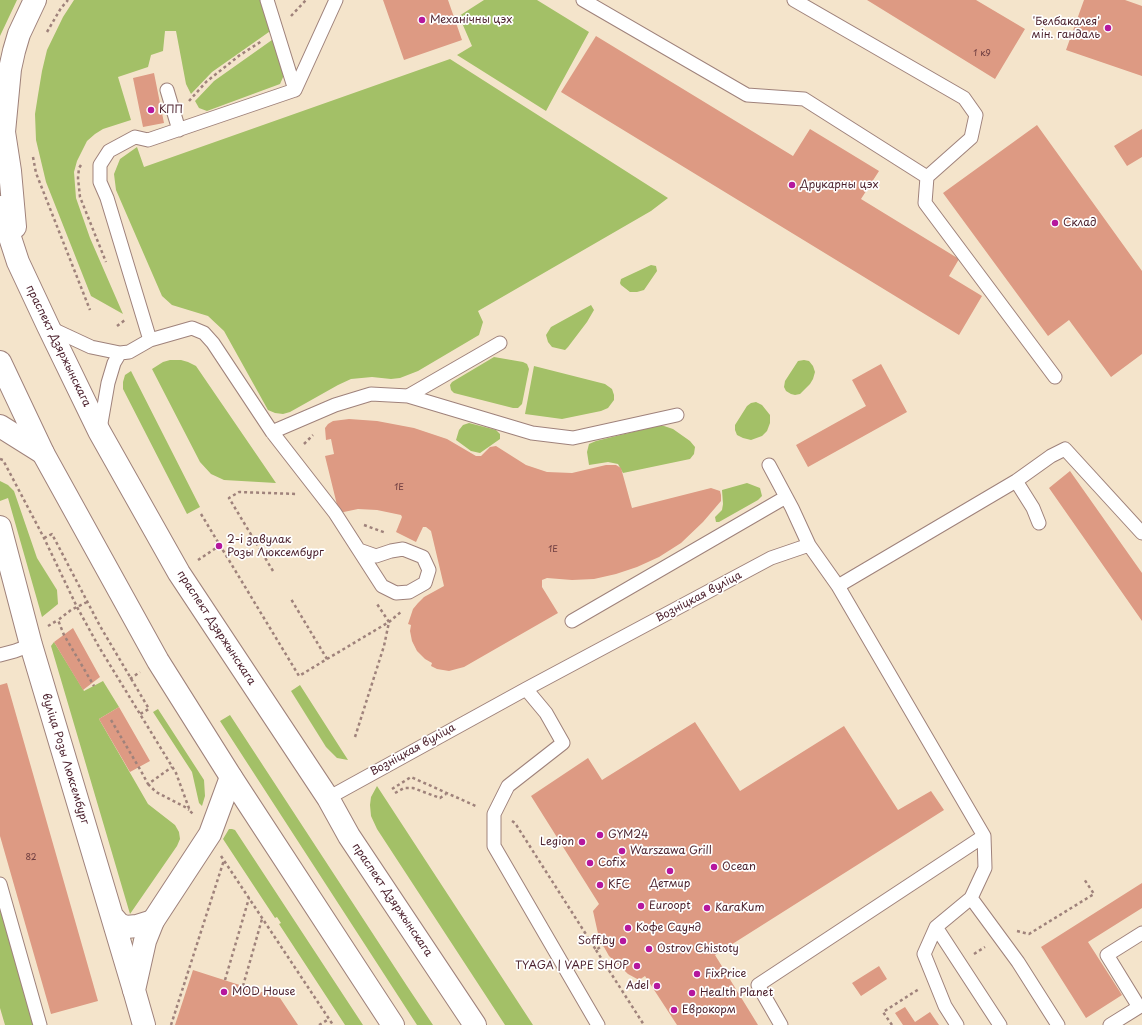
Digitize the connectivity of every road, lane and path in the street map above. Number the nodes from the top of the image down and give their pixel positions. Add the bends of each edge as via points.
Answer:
1 (35, 0) edge
2 (68, 0) edge
3 (267, 0) edge
4 (306, 0) edge
5 (794, 0) edge
6 (335, 1) edge
7 (590, 1) edge
8 (277, 31) junction
9 (46, 33) dead end
10 (167, 90) dead end
11 (295, 90) junction
12 (175, 116) junction
13 (180, 130) junction
14 (32, 151) dead end
15 (927, 177) junction
16 (0, 208) edge
17 (18, 262) junction
18 (90, 310) dead end
19 (48, 326) junction
20 (150, 340) junction
21 (500, 343) dead end
22 (125, 353) junction
23 (0, 362) edge
24 (1055, 378) dead end
25 (408, 396) junction
26 (677, 415) dead end
27 (0, 426) edge
28 (99, 431) junction
29 (272, 432) junction
30 (316, 433) dead end
31 (301, 449) dead end
32 (43, 453) junction
33 (1, 459) edge
34 (769, 466) dead end
35 (1016, 481) junction
36 (302, 494) dead end
37 (786, 497) junction
38 (201, 514) dead end
39 (1039, 523) dead end
40 (362, 525) dead end
41 (0, 527) edge
42 (1142, 533) edge
43 (391, 535) dead end
44 (44, 538) junction
45 (809, 545) junction
46 (359, 550) junction
47 (273, 571) dead end
48 (838, 586) junction
49 (291, 599) dead end
50 (87, 602) junction
51 (78, 607) junction
52 (407, 607) dead end
53 (572, 621) dead end
54 (389, 622) junction
55 (31, 645) junction
56 (0, 655) edge
57 (327, 659) junction
58 (94, 686) dead end
59 (526, 689) junction
60 (140, 714) junction
61 (110, 720) dead end
62 (355, 737) dead end
63 (172, 767) junction
64 (231, 777) junction
65 (148, 784) junction
66 (392, 789) dead end
67 (395, 793) dead end
68 (446, 793) junction
69 (328, 798) junction
70 (190, 811) junction
71 (494, 814) junction
72 (194, 815) dead end
73 (984, 836) junction
74 (218, 851) dead end
75 (224, 860) junction
76 (1084, 879) dead end
77 (0, 884) edge
78 (249, 898) junction
79 (971, 898) junction
80 (112, 916) junction
81 (263, 919) junction
82 (153, 921) junction
83 (1044, 924) dead end
84 (936, 927) junction
85 (1142, 932) edge
86 (603, 945) dead end
87 (596, 950) junction
88 (225, 980) dead end
89 (243, 986) dead end
90 (134, 990) junction
91 (328, 1019) junction
92 (40, 1025) edge
93 (144, 1025) edge
94 (171, 1025) edge
95 (319, 1025) edge
96 (333, 1025) edge
97 (393, 1025) edge
98 (475, 1025) edge
99 (598, 1025) edge
100 (644, 1025) edge
101 (781, 1025) edge
102 (957, 1025) edge
103 (1000, 1025) edge
104 (1058, 1025) edge
105 (1110, 1025) edge

1 - 17 main road via 14,51 4,132
2 - 9 path
3 - 8 lane
4 - 8 path
5 - 15 lane via 964,98 976,115 971,138
6 - 11 lane
7 - 15 lane via 747,95 804,99
8 - 11 lane
8 - 12 path via 240,55 206,82
10 - 12 lane
11 - 13 lane
12 - 13 lane
13 - 20 lane via 148,140 135,137 109,151 100,165 100,182
14 - 18 path via 36,173
15 - 24 lane via 925,204
16 - 17 main road, праспект Дзяржынскага
17 - 19 main road, праспект Дзяржынскага
19 - 22 lane via 91,347
19 - 28 main road, праспект Дзяржынскага
20 - 22 lane
20 - 29 lane via 192,328 204,333
21 - 25 lane
22 - 28 lane via 114,363
23 - 32 main road
25 - 26 lane via 532,433 574,438
25 - 29 lane via 371,394 335,405
27 - 32 main road
28 - 69 main road, праспект Дзяржынскага via 179,573
29 - 46 lane via 335,513
30 - 31 path
32 - 64 main road via 158,661
33 - 44 path
34 - 37 lane
35 - 39 lane
35 - 42 lane via 1065,449
35 - 48 lane
36 - 47 path via 239,492 229,498
37 - 45 lane
37 - 53 lane
38 - 57 path via 299,676
40 - 43 path
41 - 55 main road, вуліца Розы Люксембург
44 - 50 path via 52,534
44 - 51 path
45 - 48 lane
45 - 59 lane, Возніцкая вуліца via 771,558
46 - 46 lane via 382,586 396,592 409,592 425,583 430,570 423,557 403,549 376,556
48 - 73 lane
49 - 57 path
50 - 51 path
50 - 60 path via 149,709
51 - 58 path via 58,620
51 - 60 path
52 - 54 path
54 - 57 path
54 - 62 path via 384,646
55 - 56 lane
55 - 80 main road, вуліца Розы Люксембург
59 - 69 lane, Возніцкая вуліца
59 - 71 lane via 546,713 563,743 508,786
60 - 63 path
61 - 65 path
63 - 65 path
63 - 70 path
64 - 82 main road, вуліца Розы Люксембург via 210,834
64 - 97 main road
65 - 70 path via 156,792
66 - 68 path via 411,777
67 - 68 path via 404,788 413,788 440,798
68 - 71 path
69 - 98 main road, праспект Дзяржынскага via 350,836
70 - 72 path
71 - 87 path via 515,823
71 - 99 lane via 494,846
73 - 79 lane via 985,868
73 - 101 lane via 758,985
74 - 75 path
75 - 78 path
75 - 94 path
76 - 83 path via 1094,894
77 - 92 lane
78 - 81 path
78 - 88 path
79 - 84 lane
79 - 104 lane via 1018,962
80 - 82 main road via 126,927
80 - 90 main road, вуліца Розы Люксембург
81 - 89 path
81 - 91 path
82 - 90 main road, вуліца Розы Люксембург via 145,941
84 - 102 lane via 924,954 945,1006
84 - 103 lane
85 - 105 lane via 1107,956 1139,1007
86 - 87 path
87 - 100 path
90 - 93 main road, вуліца Розы Люксембург
91 - 95 path
91 - 96 path

